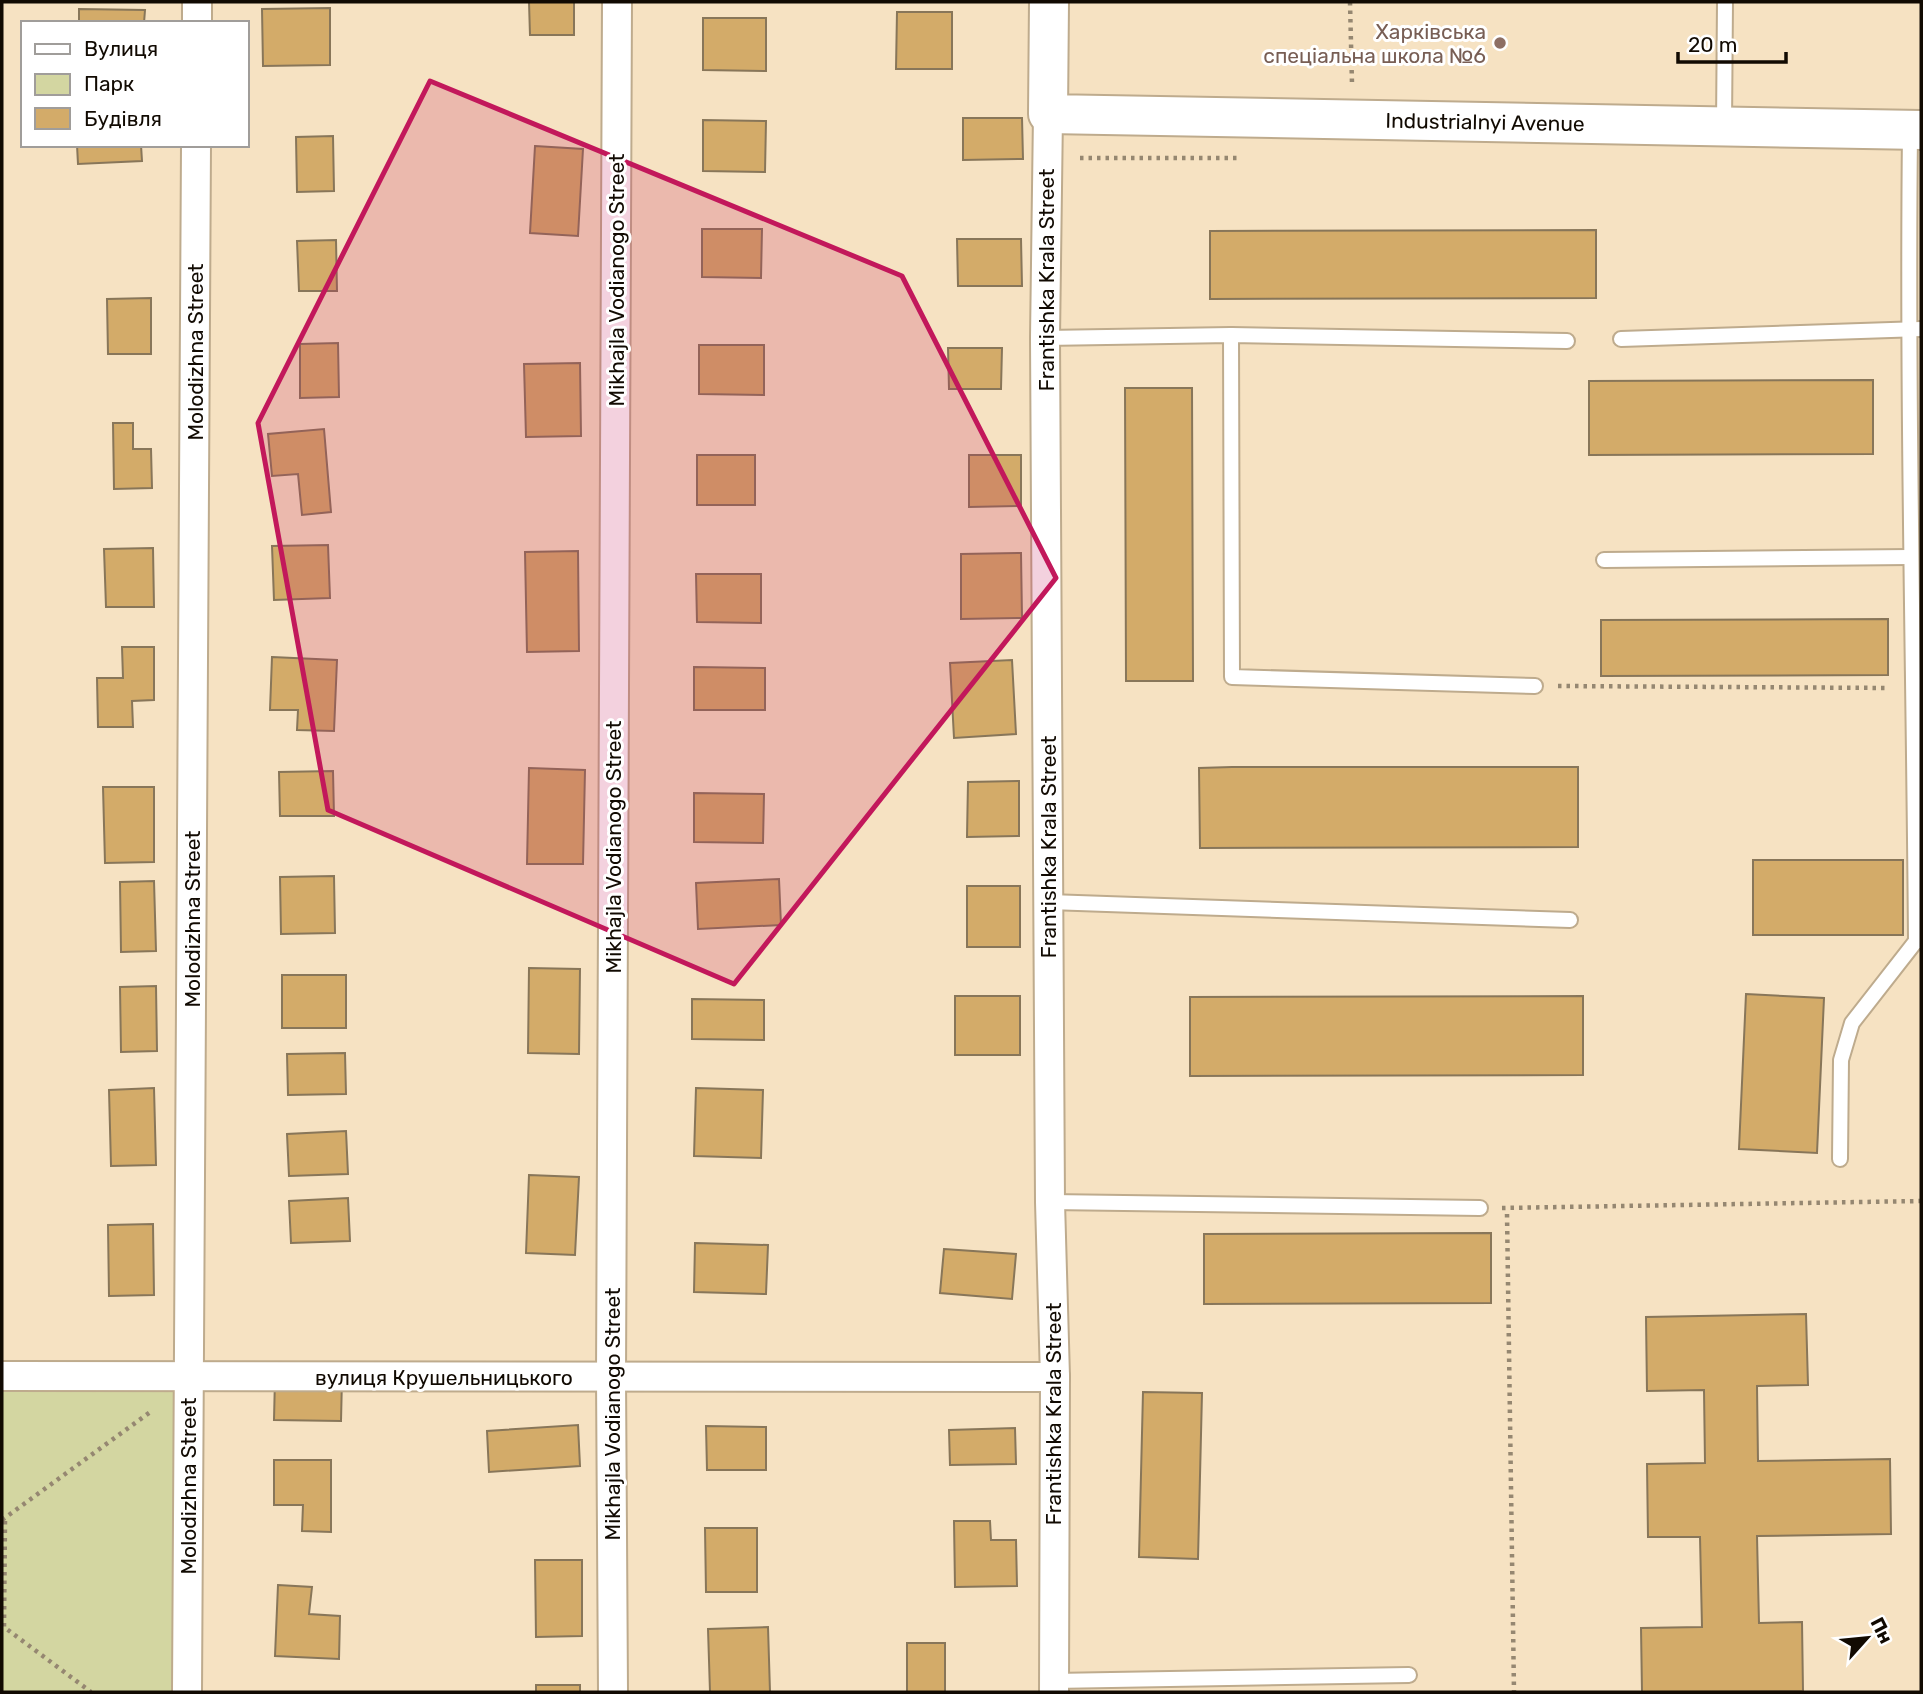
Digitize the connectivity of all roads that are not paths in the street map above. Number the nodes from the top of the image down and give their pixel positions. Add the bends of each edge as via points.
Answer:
1 (197, 2) edge
2 (617, 2) edge
3 (1049, 2) edge
4 (1725, 2) edge
5 (197, 21) edge
6 (1048, 114) junction
7 (1724, 127) junction
8 (1916, 130) edge
9 (196, 147) edge
10 (1914, 329) edge
11 (1231, 335) junction
12 (1045, 338) junction
13 (1621, 339) dead end
14 (1567, 341) dead end
15 (1910, 557) junction
16 (1604, 560) dead end
17 (1535, 686) road end
18 (1918, 734) edge
19 (1049, 902) junction
20 (1570, 920) dead end
21 (1919, 941) edge
22 (1840, 1159) dead end
23 (1051, 1202) junction
24 (1480, 1208) road end
25 (2, 1376) edge
26 (611, 1377) junction
27 (1055, 1377) junction
28 (189, 1380) junction
29 (1409, 1675) dead end
30 (1054, 1686) edge
31 (187, 1692) edge
32 (613, 1692) edge

1 - 5 street
2 - 26 street, Mikhajla Vodianogo Street
3 - 6 street, Frantishka Krala Street
4 - 7 lane
6 - 7 street, Industrialnyi Avenue
6 - 12 street, Frantishka Krala Street
7 - 8 street, Industrialnyi Avenue
8 - 10 lane
9 - 28 street, Molodizhna Street
10 - 13 lane
10 - 15 lane
11 - 12 lane
11 - 14 lane
11 - 17 lane via 1232,677
12 - 19 street, Frantishka Krala Street
15 - 16 lane
15 - 18 lane
18 - 21 lane
19 - 20 lane
19 - 23 street, Frantishka Krala Street
21 - 22 lane via 1852,1023 1841,1060
23 - 24 lane
23 - 27 street, Frantishka Krala Street
25 - 28 street, вулиця Крушельницького
26 - 27 street, вулиця Крушельницького
26 - 28 street, вулиця Крушельницького
26 - 32 street, Mikhajla Vodianogo Street
27 - 30 street, Frantishka Krala Street
28 - 31 street, Molodizhna Street
29 - 30 lane

